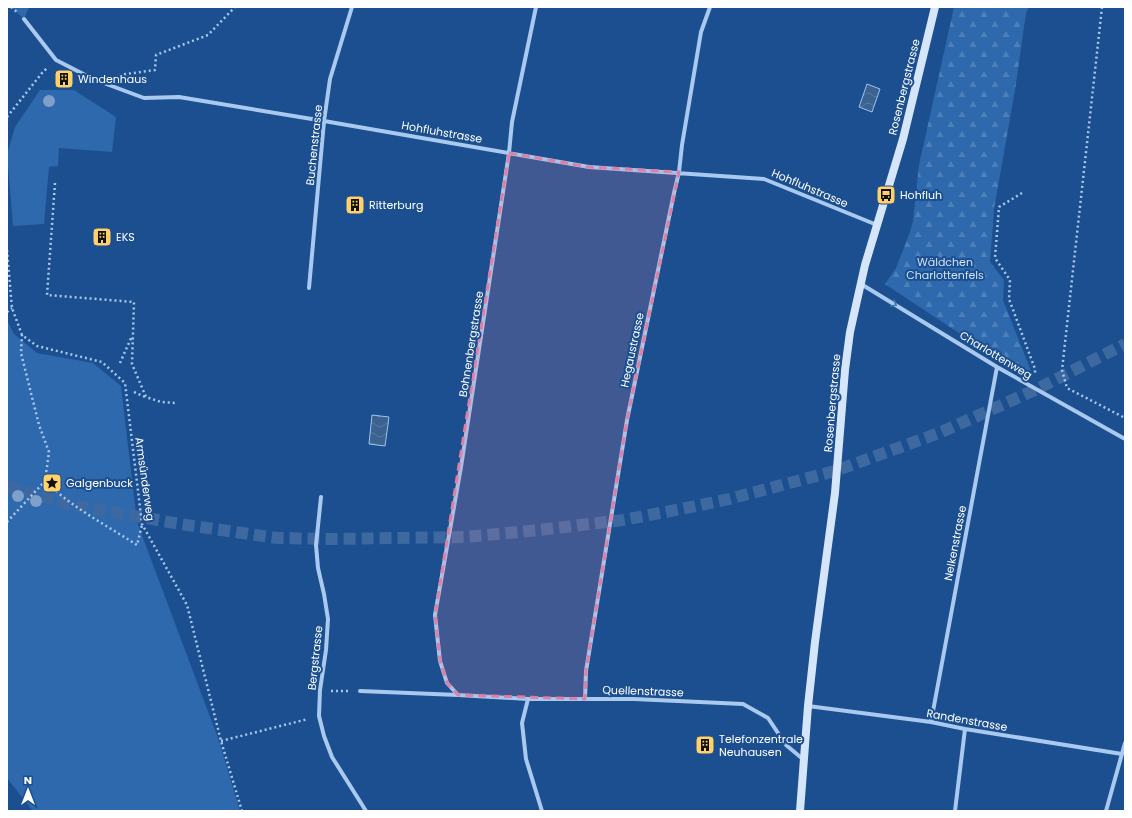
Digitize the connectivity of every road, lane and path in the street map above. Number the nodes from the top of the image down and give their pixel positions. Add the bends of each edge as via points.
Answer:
1 (235, 7) edge
2 (352, 7) edge
3 (536, 7) edge
4 (710, 7) edge
5 (935, 7) edge
6 (1102, 7) edge
7 (24, 19) dead end
8 (56, 60) junction
9 (116, 76) dead end
10 (7, 117) edge
11 (324, 121) junction
12 (509, 153) junction
13 (679, 172) junction
14 (55, 183) dead end
15 (1022, 193) dead end
16 (877, 225) junction
17 (7, 250) edge
18 (860, 284) junction
19 (310, 288) dead end
20 (12, 308) junction
21 (7, 312) edge
22 (132, 334) junction
23 (22, 335) junction
24 (120, 364) dead end
25 (997, 367) junction
26 (1030, 386) junction
27 (134, 392) dead end
28 (146, 397) junction
29 (176, 403) dead end
30 (1125, 418) edge
31 (1125, 438) edge
32 (45, 481) junction
33 (321, 497) dead end
34 (7, 522) edge
35 (142, 524) junction
36 (320, 690) junction
37 (360, 691) joint
38 (458, 696) junction
39 (528, 699) junction
40 (585, 699) junction
41 (808, 706) junction
42 (319, 716) junction
43 (931, 722) junction
44 (965, 729) junction
45 (221, 741) junction
46 (1125, 743) edge
47 (1122, 754) junction
48 (804, 760) junction
49 (242, 811) edge
50 (366, 811) edge
51 (542, 811) edge
52 (800, 811) edge
53 (955, 811) edge
54 (1106, 811) edge

1 - 9 path via 208,35 156,55 155,70
2 - 11 street, Buchenstrasse via 330,79
3 - 12 street, Bohnenbergstrasse via 512,122
4 - 13 street, Hegaustrasse via 701,32
5 - 16 street, Rosenbergstrasse
6 - 30 path via 1062,370 1067,388
7 - 8 street, Hohfluhstrasse
8 - 10 path via 42,73
8 - 11 street, Hohfluhstrasse via 93,79 144,98 179,97
11 - 12 street, Hohfluhstrasse
11 - 19 street, Buchenstrasse
12 - 13 street, Hohfluhstrasse via 589,167
12 - 38 street, Bohnenbergstrasse via 461,467 435,615 440,661 447,683
13 - 16 street, Hohfluhstrasse via 764,179
13 - 40 street, Hegaustrasse via 627,420 586,671
14 - 22 path via 47,295 134,302
15 - 26 path via 999,207 995,258 1010,280 1009,299 1035,369
16 - 18 street, Rosenbergstrasse
17 - 20 path
18 -> 25 street, Charlottenweg
18 - 41 street, Rosenbergstrasse via 845,370 835,493
20 - 21 path
20 - 23 path
22 - 24 path
22 - 28 path via 132,364
23 - 32 path via 21,353 39,425 49,452
23 - 35 path, Armsünderweg via 37,346 102,362 125,383
25 - 26 street, Charlottenweg
25 - 43 street, Nelkenstrasse
26 - 31 street, Charlottenweg
27 - 28 path
28 - 29 path
32 - 34 path
32 - 35 path via 55,491 137,545
33 - 36 street, Bergstrasse via 316,545 328,619
35 - 45 path, Armsünderweg via 187,605
36 - 37 path
36 - 42 street, Bergstrasse
37 - 38 street, Quellenstrasse
38 - 39 street, Quellenstrasse
39 - 40 street, Quellenstrasse
39 - 51 street via 522,723 524,744
40 - 48 street, Quellenstrasse via 743,704 768,718 786,745
41 - 43 street, Randenstrasse
41 - 48 street, Rosenbergstrasse
42 - 45 path
42 - 50 street, Bergstrasse via 332,757
43 - 44 street, Randenstrasse
44 - 47 street, Randenstrasse
44 - 53 street
45 - 49 path, Armsünderweg
46 - 47 street
47 - 54 street
48 - 52 street, Rosenbergstrasse

